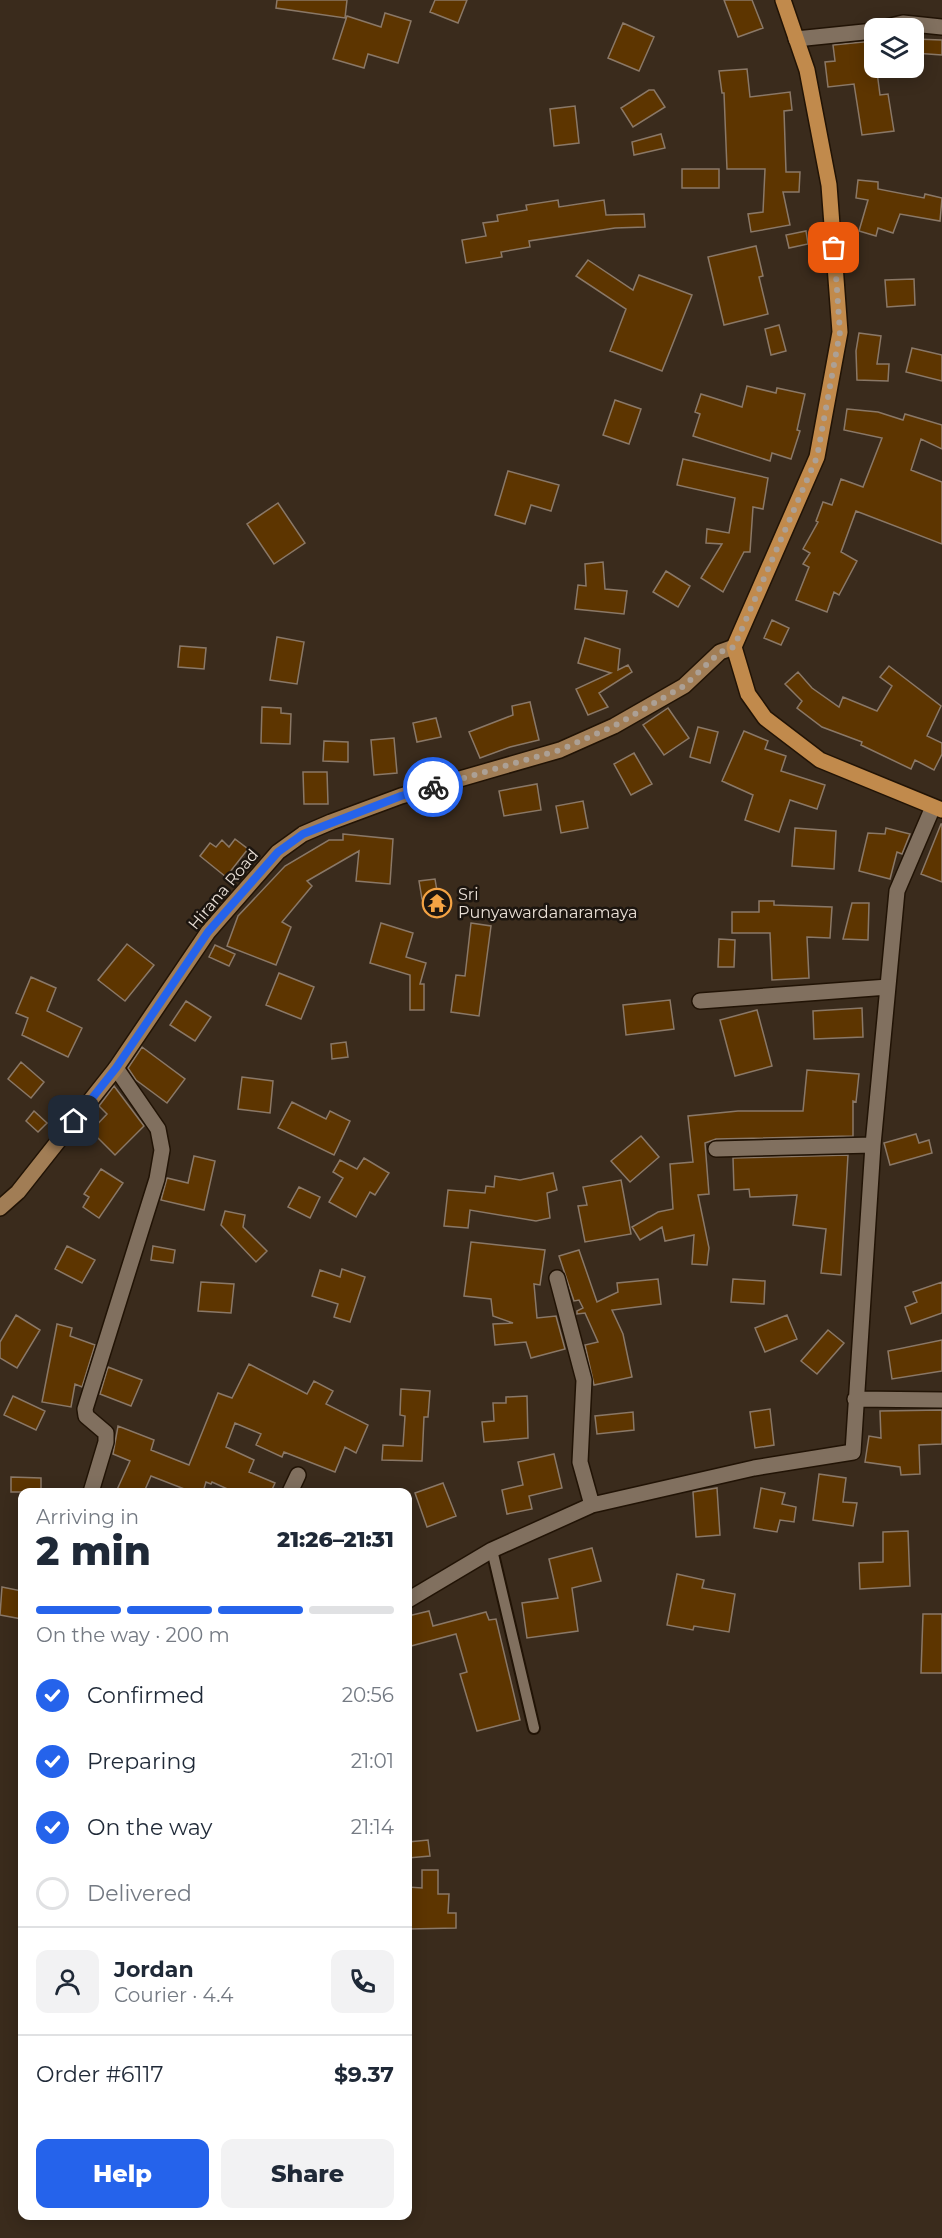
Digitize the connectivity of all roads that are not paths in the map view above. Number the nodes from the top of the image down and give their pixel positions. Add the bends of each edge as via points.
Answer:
1 (783, 0) edge
2 (924, 25) edge
3 (942, 27) edge
4 (864, 31) edge
5 (796, 39) junction
6 (734, 647) junction
7 (937, 808) edge
8 (888, 987) junction
9 (700, 1000) dead end
10 (116, 1068) junction
11 (873, 1145) junction
12 (716, 1149) dead end
13 (0, 1208) edge
14 (557, 1278) dead end
15 (855, 1399) junction
16 (942, 1400) edge
17 (298, 1475) dead end
18 (92, 1488) edge
19 (292, 1488) edge
20 (592, 1505) junction
21 (492, 1550) junction
22 (412, 1598) edge
23 (534, 1728) dead end

1 - 5 main road
2 - 3 street
4 - 5 street
5 - 6 main road via 807,70 829,185 840,332 817,457
6 - 7 main road via 748,694 765,718 820,760
6 - 10 street, Hirana Road via 720,652 684,686 614,726 560,750 401,796 303,834 278,852 208,932
7 - 8 street via 897,891
8 - 9 street
8 - 11 street
10 - 13 street, Hirana Road via 18,1192
10 - 18 street via 158,1129 162,1150 157,1179 86,1409 86,1416 106,1433
11 - 12 street
11 - 15 street
14 - 20 street via 584,1380 580,1462
15 - 16 street
15 - 20 street via 853,1452 754,1468
17 - 19 street
20 - 21 street
21 - 22 street
21 - 23 lane

